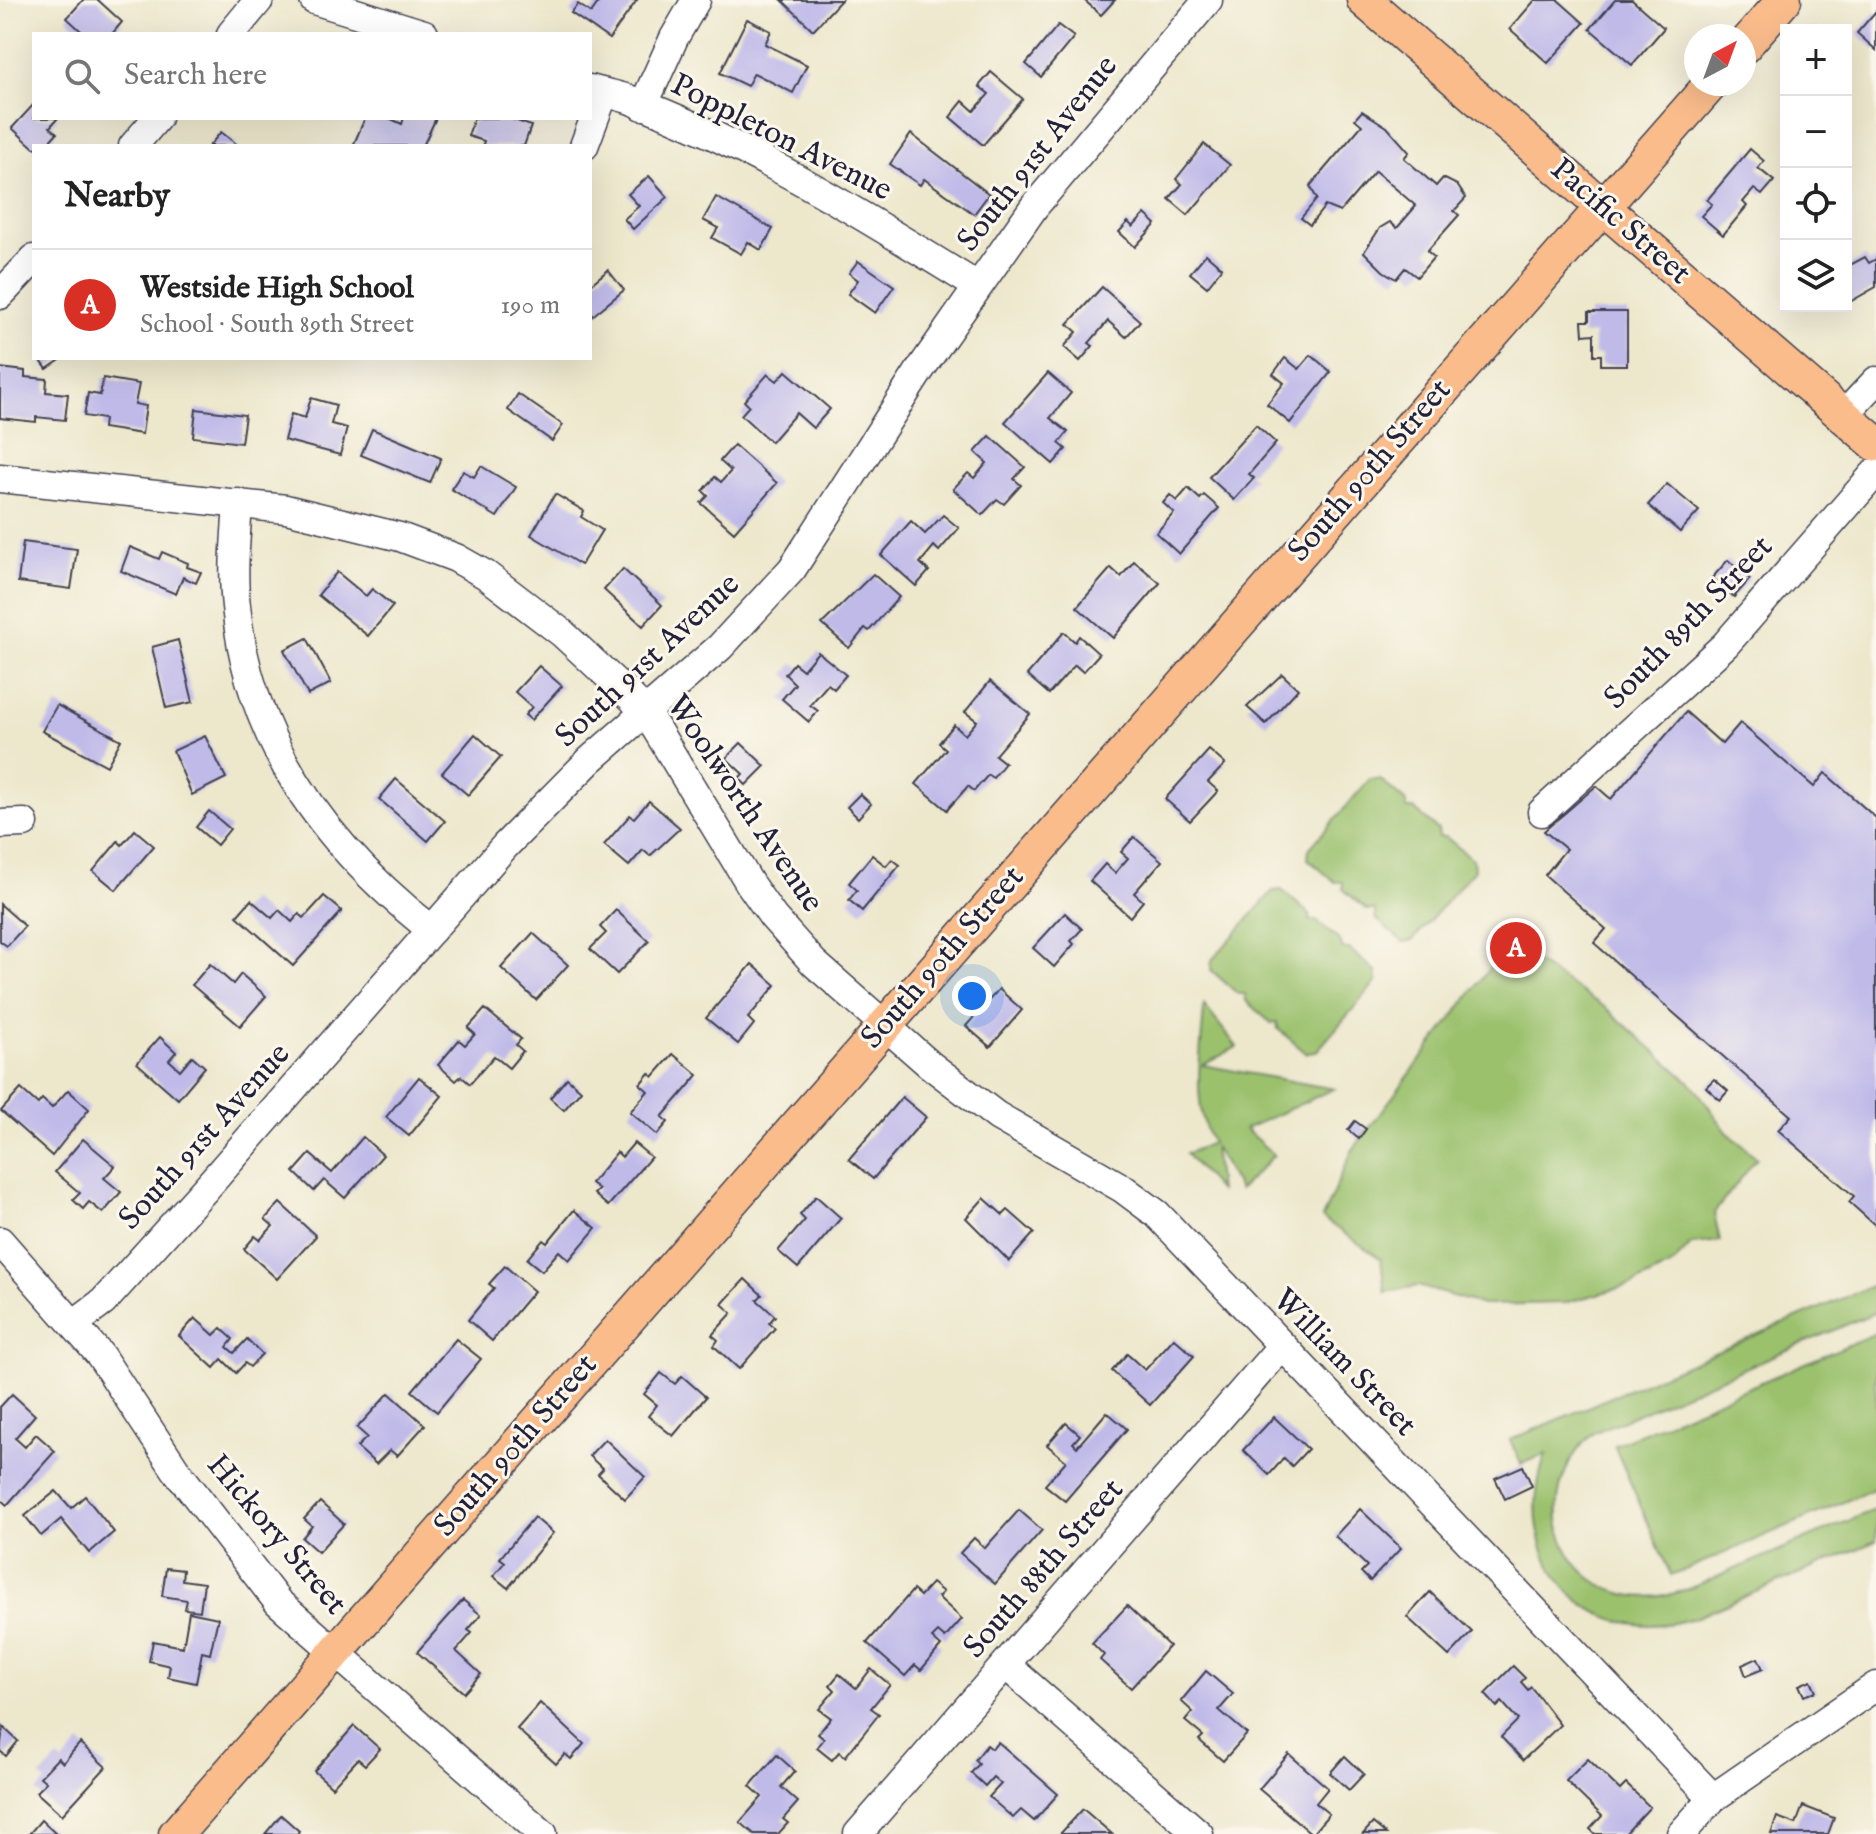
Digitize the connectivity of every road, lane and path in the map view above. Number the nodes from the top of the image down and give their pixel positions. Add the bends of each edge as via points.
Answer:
1 (259, 0) edge
2 (314, 0) edge
3 (696, 0) edge
4 (1208, 0) edge
5 (1364, 0) edge
6 (1784, 0) edge
7 (233, 32) edge
8 (418, 32) edge
9 (1756, 32) edge
10 (597, 91) edge
11 (1700, 96) edge
12 (643, 106) junction
13 (592, 112) edge
14 (155, 120) edge
15 (590, 120) edge
16 (135, 144) edge
17 (584, 144) edge
18 (1603, 207) junction
19 (32, 261) edge
20 (977, 286) junction
21 (0, 295) edge
22 (1876, 381) edge
23 (1843, 416) junction
24 (1876, 444) edge
25 (1876, 472) edge
26 (0, 478) edge
27 (238, 503) junction
28 (644, 714) junction
29 (1542, 812) dead end
30 (432, 930) junction
31 (885, 1025) junction
32 (0, 1241) edge
33 (12, 1267) edge
34 (75, 1323) junction
35 (1281, 1347) junction
36 (334, 1653) junction
37 (1006, 1665) junction
38 (1876, 1686) edge
39 (1713, 1798) junction
40 (176, 1834) edge
41 (543, 1834) edge
42 (858, 1834) edge
43 (1199, 1834) edge
44 (1681, 1834) edge

1 - 7 street
2 - 8 street
3 - 12 street
4 - 20 street, South 91st Avenue via 1064,168
5 - 18 main road, Pacific Street
6 - 9 main road
10 - 12 street, Poppleton Avenue
10 - 13 street
11 - 18 main road, South 90th Street
12 - 20 street, Poppleton Avenue via 822,190
14 - 16 street
15 - 17 street
18 - 23 main road, Pacific Street
18 - 31 main road, South 90th Street
19 - 21 street
20 - 28 street, South 91st Avenue via 792,569 720,647
22 - 23 street
23 - 24 main road, Pacific Street
25 - 29 street, South 89th Street via 1725,645
26 - 27 street, Woolworth Avenue
27 - 28 street, Woolworth Avenue via 346,522 456,558 562,633
27 - 30 street via 234,571 239,633 278,754 341,848
28 - 30 street, South 91st Avenue via 556,792
28 - 31 street, Woolworth Avenue via 773,917 814,963
30 - 34 street, South 91st Avenue via 187,1210 103,1302
31 - 35 street, William Street via 997,1116 1148,1206
31 - 36 main road, South 90th Street
32 - 33 street, Hickory Street
33 - 34 street, Hickory Street
34 - 36 street, Hickory Street via 232,1547 278,1602
35 - 37 street, South 88th Street
35 - 39 street, William Street
36 - 40 main road, South 90th Street
36 - 41 street, Hickory Street
37 - 42 street, South 88th Street
37 - 43 street
38 - 39 street
39 - 44 street

